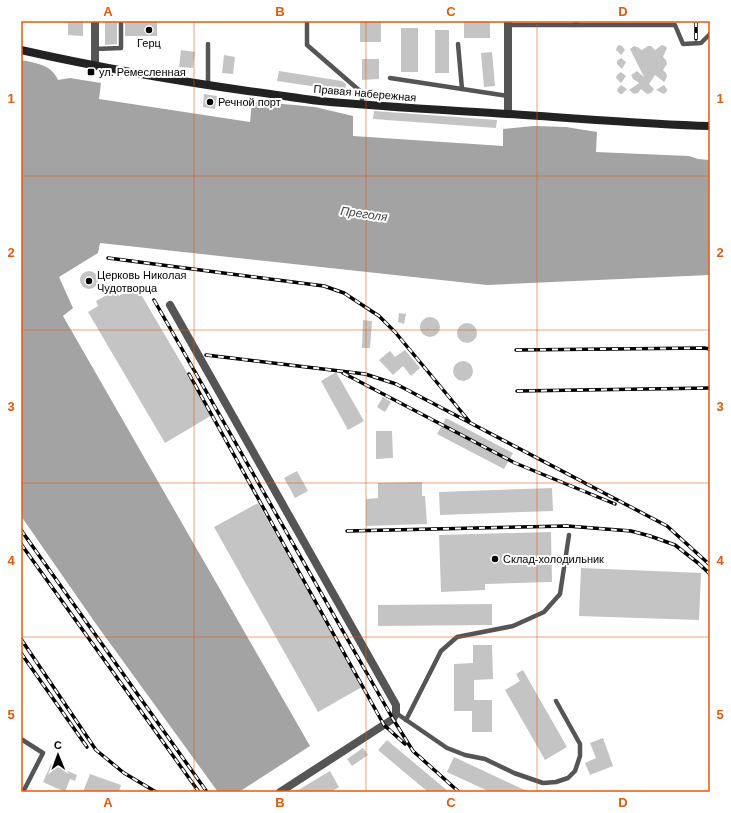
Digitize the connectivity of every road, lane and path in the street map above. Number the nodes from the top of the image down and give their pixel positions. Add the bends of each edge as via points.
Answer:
1 (95, 21) edge
2 (121, 21) edge
3 (306, 21) edge
4 (508, 23) edge
5 (576, 23) edge
6 (710, 34) edge
7 (208, 44) dead end
8 (458, 44) dead end
9 (95, 49) junction
10 (21, 50) edge
11 (95, 65) junction
12 (390, 78) dead end
13 (208, 85) junction
14 (462, 89) junction
15 (508, 96) junction
16 (362, 104) junction
17 (508, 114) junction
18 (710, 126) edge
19 (170, 305) dead end
20 (569, 536) dead end
21 (556, 701) dead end
22 (396, 713) junction
23 (406, 720) junction
24 (21, 739) edge
25 (23, 792) edge
26 (280, 792) edge

1 - 9 street
2 - 9 lane via 121,48
3 - 16 lane via 307,45 360,91
4 - 5 lane
4 - 15 street
5 - 6 lane via 675,25 683,44 701,43
7 - 13 lane
8 - 14 lane
9 - 11 street
10 - 11 main road, Правая набережная
11 - 13 main road, Правая набережная
12 - 14 lane
13 - 16 main road, Правая набережная
14 - 15 lane
15 - 17 street
16 - 17 main road, Правая набережная
17 - 18 main road, Правая набережная
19 - 22 street via 396,705
20 - 23 lane via 560,594 548,608 513,626 457,637 441,651
21 - 23 lane via 580,744 580,756 575,772 568,778 544,784 485,759 447,748
22 - 23 lane
22 - 26 street via 393,719
24 - 25 lane via 43,753

